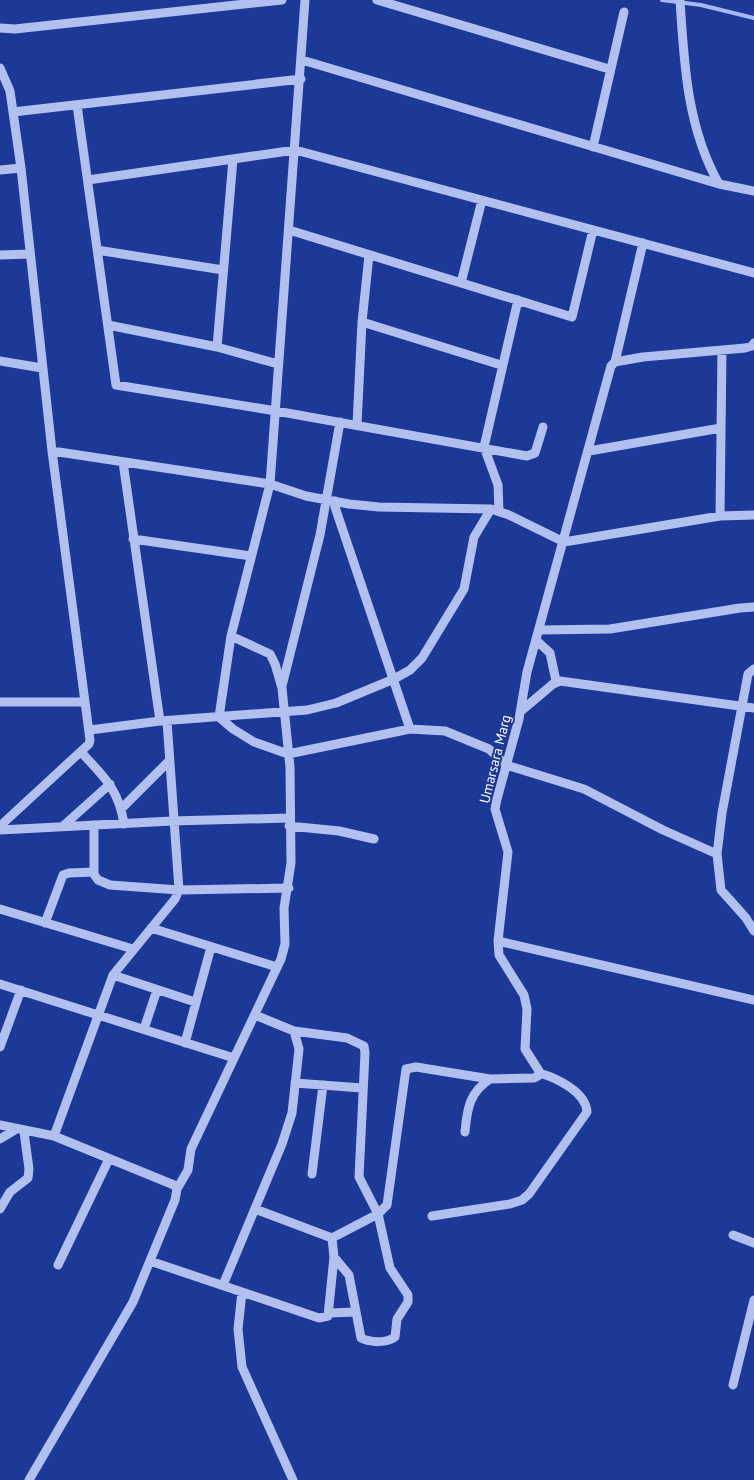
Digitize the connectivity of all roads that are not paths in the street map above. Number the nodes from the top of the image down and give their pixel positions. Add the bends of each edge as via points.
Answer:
1 (282, 0) edge
2 (305, 0) edge
3 (377, 0) edge
4 (680, 0) edge
5 (222, 3) edge
6 (624, 12) dead end
7 (0, 28) edge
8 (302, 60) junction
9 (0, 68) edge
10 (609, 69) junction
11 (301, 79) junction
12 (10, 91) junction
13 (0, 92) edge
14 (77, 105) junction
15 (14, 112) junction
16 (593, 147) junction
17 (295, 150) junction
18 (233, 159) junction
19 (21, 168) junction
20 (0, 170) edge
21 (88, 180) junction
22 (719, 184) junction
23 (754, 191) edge
24 (482, 200) junction
25 (289, 230) junction
26 (593, 230) junction
27 (643, 243) junction
28 (97, 250) junction
29 (30, 254) junction
30 (0, 255) edge
31 (369, 255) junction
32 (224, 270) junction
33 (754, 273) edge
34 (461, 283) junction
35 (518, 300) junction
36 (362, 322) junction
37 (108, 325) junction
38 (753, 345) edge
39 (217, 347) junction
40 (722, 350) junction
41 (0, 361) edge
42 (615, 362) junction
43 (278, 364) junction
44 (501, 365) junction
45 (42, 368) junction
46 (276, 411) junction
47 (340, 422) junction
48 (358, 425) junction
49 (543, 427) dead end
50 (721, 428) junction
51 (484, 448) junction
52 (52, 451) junction
53 (589, 451) junction
54 (123, 462) junction
55 (270, 484) junction
56 (331, 500) junction
57 (495, 510) junction
58 (754, 515) edge
59 (720, 516) junction
60 (133, 539) junction
61 (564, 542) junction
62 (251, 556) junction
63 (754, 607) edge
64 (539, 630) junction
65 (231, 636) junction
66 (536, 640) junction
67 (754, 669) edge
68 (394, 679) junction
69 (556, 682) junction
70 (282, 688) junction
71 (0, 702) edge
72 (85, 702) junction
73 (743, 707) junction
74 (754, 708) edge
75 (521, 711) junction
76 (283, 712) junction
77 (218, 717) junction
78 (164, 721) junction
79 (410, 729) junction
80 (90, 730) junction
81 (81, 752) junction
82 (288, 754) junction
83 (169, 761) junction
84 (506, 765) junction
85 (110, 784) junction
86 (122, 808) junction
87 (172, 821) junction
88 (289, 822) junction
89 (124, 824) junction
90 (94, 825) junction
91 (62, 827) junction
92 (0, 828) edge
93 (374, 839) dead end
94 (717, 854) junction
95 (93, 873) junction
96 (289, 888) junction
97 (179, 890) junction
98 (0, 909) edge
99 (45, 923) junction
100 (150, 928) junction
101 (754, 931) edge
102 (498, 941) junction
103 (211, 947) junction
104 (133, 949) junction
105 (278, 967) junction
106 (113, 975) junction
107 (0, 984) edge
108 (21, 990) junction
109 (157, 990) junction
110 (754, 1000) edge
111 (195, 1002) junction
112 (97, 1014) junction
113 (255, 1015) junction
114 (144, 1030) junction
115 (294, 1030) junction
116 (184, 1043) junction
117 (0, 1047) edge
118 (234, 1058) junction
119 (539, 1073) junction
120 (490, 1079) junction
121 (296, 1083) junction
122 (322, 1085) junction
123 (362, 1088) junction
124 (0, 1125) edge
125 (19, 1131) junction
126 (465, 1132) dead end
127 (54, 1136) junction
128 (0, 1139) edge
129 (110, 1159) junction
130 (312, 1174) dead end
131 (177, 1189) junction
132 (0, 1209) edge
133 (255, 1209) junction
134 (378, 1214) junction
135 (432, 1216) dead end
136 (733, 1235) dead end
137 (332, 1238) junction
138 (754, 1243) edge
139 (334, 1257) junction
140 (150, 1260) junction
141 (58, 1265) dead end
142 (224, 1285) junction
143 (242, 1292) junction
144 (754, 1300) edge
145 (356, 1312) junction
146 (329, 1313) junction
147 (733, 1385) dead end
148 (29, 1480) edge
149 (293, 1480) edge

1 - 5 street
2 - 8 street
3 - 10 street
4 - 22 street via 689,93 696,129 706,161
5 - 7 street via 15,29
6 - 10 street
8 - 11 street
8 - 16 street
9 - 12 street
10 - 16 street
11 - 14 street
11 - 17 street
12 - 13 street
12 - 15 street
14 - 15 street
14 - 21 street
15 - 19 street
16 - 22 street
17 - 18 street
17 - 24 street
17 - 25 street
18 - 21 street
18 - 32 street
19 - 20 street
19 - 29 street
21 - 28 street
22 - 23 street
24 - 26 street
24 - 34 street
25 - 31 street
25 - 43 street
26 - 27 street
26 - 35 street via 572,316
27 - 33 street
27 - 42 street, Umarsara Marg
28 - 32 street
28 - 37 street
29 - 30 street
29 - 45 street
31 - 34 street
31 - 36 street
32 - 39 street
34 - 35 street
35 - 44 street
36 - 44 street
36 - 48 street
37 - 39 street
37 - 46 street via 116,385
38 - 40 street
39 - 43 street
40 - 42 street
40 - 50 street
41 - 45 street
42 - 53 street, Umarsara Marg via 611,366
43 - 46 street
44 - 51 street
45 - 52 street
46 - 47 street
46 - 55 street
47 - 48 street
47 - 56 street
48 - 51 street
49 - 51 street via 532,455
50 - 53 street
50 - 59 street
51 - 57 street via 498,486
52 - 54 street
52 - 72 street
53 - 61 street, Umarsara Marg
54 - 55 street
54 - 60 street
55 - 56 street
55 - 62 street
56 - 57 street via 379,507
56 - 68 street
56 - 70 street
57 - 61 street
57 - 68 street via 474,537 464,589 422,658
58 - 59 street
59 - 61 street
60 - 62 street
60 - 78 street
61 - 64 street, Umarsara Marg
62 - 65 street
63 - 64 street via 610,629
64 - 66 street, Umarsara Marg
65 - 70 street via 270,654
65 - 77 street
66 - 69 street via 550,653
66 - 75 street, Umarsara Marg
67 - 73 street via 748,674
68 - 76 street via 336,703
68 - 79 street
69 - 73 street
69 - 75 street
70 - 76 street
71 - 72 street
72 - 80 street
73 - 74 street
73 - 94 street
75 - 84 street, Umarsara Marg
76 - 77 street
76 - 82 street
77 - 78 street
77 - 82 street via 254,742
78 - 80 street
78 - 83 street
79 - 82 street
79 - 84 street via 446,731 489,749
80 - 81 street via 89,744
81 - 85 street
81 - 92 street
82 - 88 street
83 - 86 street
83 - 87 street
84 - 94 street via 584,788 663,830
84 - 102 street, Umarsara Marg via 495,809 508,852
85 - 86 street
85 - 91 street
86 - 89 street
87 - 88 street
87 - 89 street
87 - 97 street
88 - 93 street
88 - 96 street
89 - 90 street
90 - 91 street
90 - 95 street
91 - 92 street
94 - 101 street via 721,890
95 - 97 street via 98,880 110,885
95 - 99 street via 63,875
96 - 97 street
96 - 105 street via 284,908 285,944
97 - 100 street
98 - 99 street
99 - 104 street
100 - 103 street
100 - 104 street
102 - 110 street
102 - 119 street via 499,955 524,995 527,1009 525,1049
103 - 105 street
103 - 111 street
104 - 106 street
105 - 113 street
106 - 109 street
106 - 112 street
107 - 108 street
108 - 112 street
108 - 117 street
109 - 111 street
109 - 114 street
111 - 116 street
112 - 114 street
112 - 127 street
113 - 115 street
113 - 118 street
114 - 116 street
115 - 121 street via 299,1049
115 - 123 street via 347,1038 364,1046
116 - 118 street
118 - 131 street via 191,1149 188,1170
119 - 120 street via 534,1078
119 - 135 street via 569,1087 584,1102 587,1112 530,1194 510,1204
120 - 126 street via 480,1086 470,1101
120 - 134 street via 416,1067 406,1069 389,1197 387,1205
121 - 122 street
121 - 133 street via 289,1125
122 - 123 street
122 - 130 street
123 - 134 street via 359,1177
124 - 125 street
125 - 127 street
125 - 128 street
125 - 132 street via 29,1169 28,1178 10,1192
127 - 129 street
129 - 131 street
129 - 141 street
131 - 140 street
133 - 137 street
133 - 142 street
134 - 137 street
134 - 145 street via 388,1260 409,1298 391,1340 361,1338
136 - 138 street
137 - 139 street
139 - 145 street via 349,1275
139 - 146 street
140 - 142 street
140 - 148 street via 133,1302
142 - 143 street
143 - 146 street via 319,1318
143 - 149 street via 238,1329 242,1367
144 - 147 street
145 - 146 street

